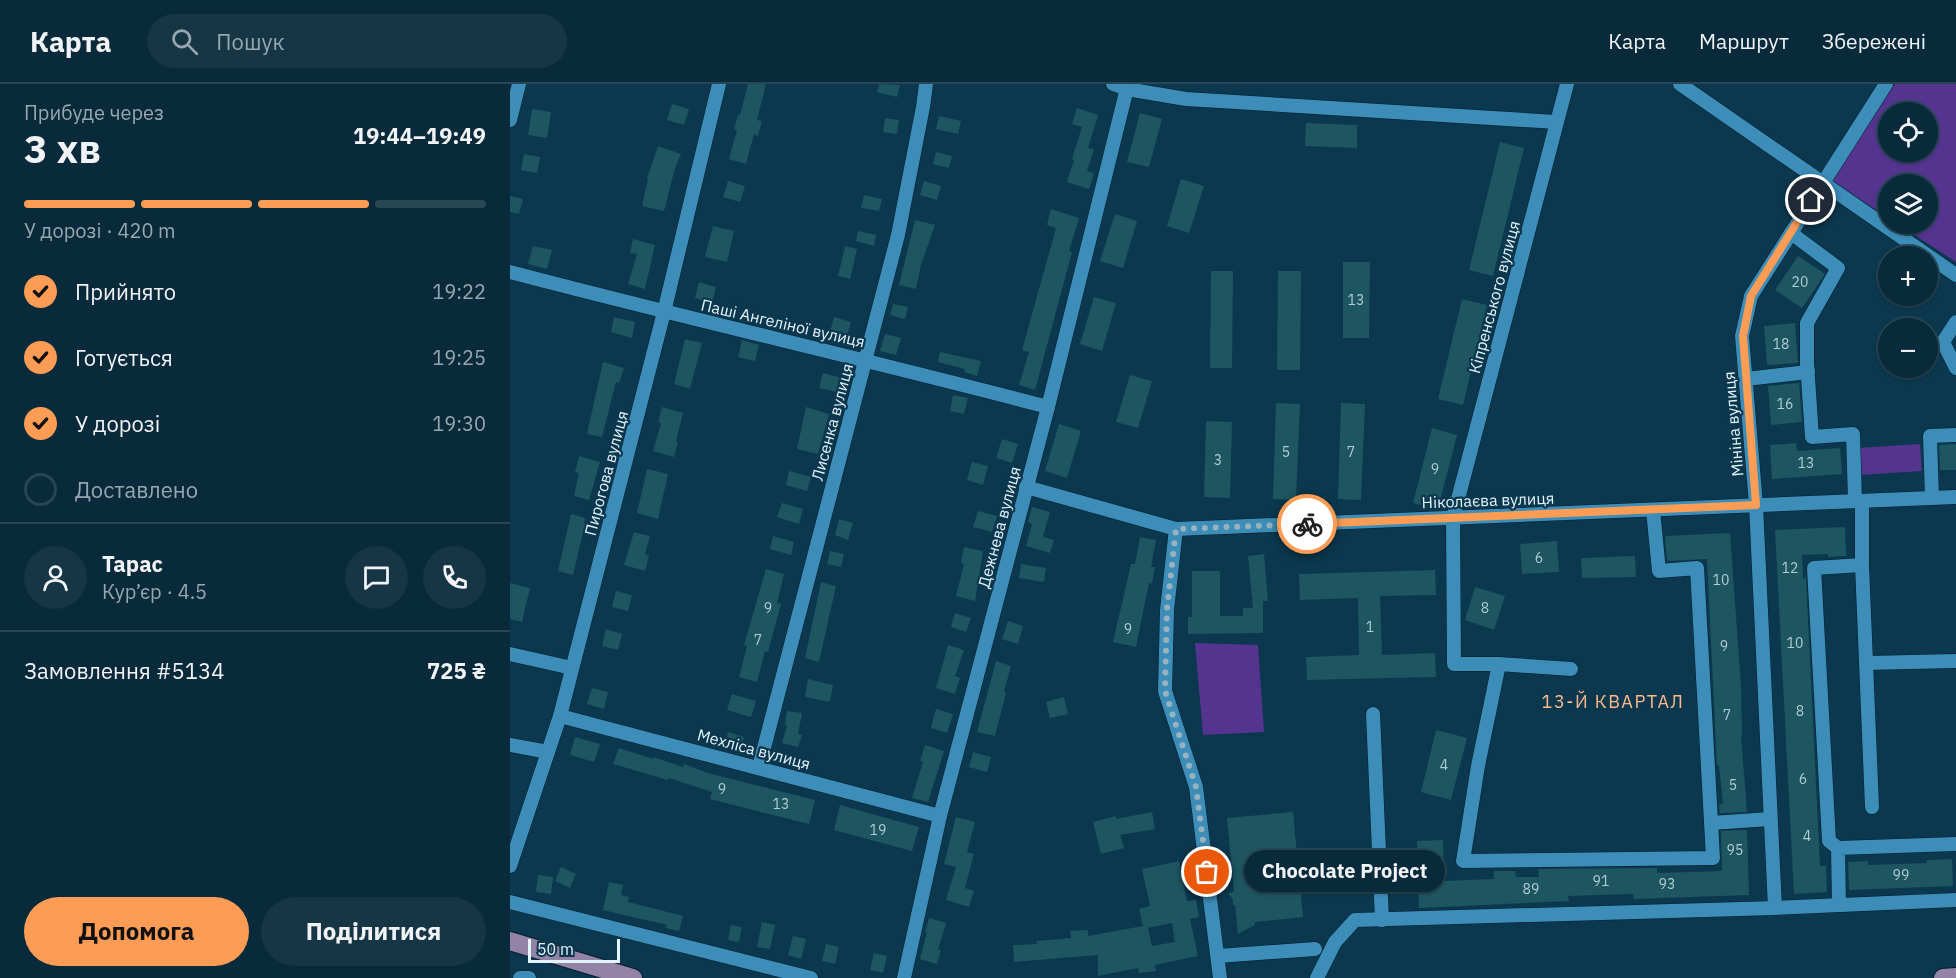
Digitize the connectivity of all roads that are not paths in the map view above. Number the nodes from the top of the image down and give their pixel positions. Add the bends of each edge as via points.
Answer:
1 (519, 84) edge
2 (719, 84) edge
3 (926, 84) edge
4 (1113, 84) edge
5 (1567, 84) edge
6 (1680, 84) edge
7 (1886, 84) edge
8 (1127, 87) edge
9 (510, 120) edge
10 (1556, 122) junction
11 (1822, 183) junction
12 (1791, 233) junction
13 (510, 272) edge
14 (1956, 275) edge
15 (664, 312) junction
16 (1956, 322) edge
17 (865, 359) junction
18 (1956, 368) edge
19 (1808, 372) junction
20 (1746, 379) junction
21 (1048, 407) junction
22 (1956, 435) edge
23 (1026, 487) junction
24 (1956, 497) edge
25 (1932, 498) junction
26 (1858, 501) junction
27 (1756, 505) junction
28 (1653, 510) junction
29 (1454, 518) junction
30 (1176, 529) junction
31 (1862, 566) junction
32 (510, 654) edge
33 (1956, 661) edge
34 (1866, 663) junction
35 (1499, 664) junction
36 (572, 668) junction
37 (1571, 669) dead end
38 (1373, 714) dead end
39 (560, 716) junction
40 (510, 745) edge
41 (548, 752) junction
42 (759, 767) junction
43 (1872, 807) dead end
44 (940, 816) junction
45 (1770, 819) junction
46 (1711, 823) junction
47 (1956, 844) edge
48 (1838, 848) junction
49 (510, 866) edge
50 (1956, 900) edge
51 (510, 902) edge
52 (1839, 905) junction
53 (1774, 908) junction
54 (1382, 920) junction
55 (510, 941) edge
56 (1315, 949) dead end
57 (1218, 956) junction
58 (1956, 977) edge
59 (520, 978) edge
60 (529, 978) edge
61 (633, 978) edge
62 (811, 978) edge
63 (904, 978) edge
64 (1220, 978) edge
65 (1317, 978) edge
66 (1943, 978) edge

1 - 9 street
2 - 15 street, Пирогова вулиця
3 - 17 street, Лисенка вулиця via 898,234
4 - 8 street
5 - 10 street, Кіпренського вулиця
6 - 11 street
7 - 11 street, Мініна вулиця
8 - 10 street via 1186,99
8 - 21 street, Дежнева вулиця
10 - 29 street, Кіпренського вулиця
11 - 12 street, Мініна вулиця
11 - 14 street
12 - 19 street via 1838,268 1807,323
12 - 20 street, Мініна вулиця via 1751,296 1743,336
13 - 15 street, Паші Ангеліної вулиця
15 - 17 street, Паші Ангеліної вулиця
15 - 36 street, Пирогова вулиця
16 - 18 street via 1943,342
17 - 21 street, Паші Ангеліної вулиця
17 - 42 street, Лисенка вулиця
19 - 20 street
19 - 26 street via 1812,437 1853,434
20 - 27 street, Мініна вулиця
21 - 23 street, Дежнева вулиця
22 - 25 street via 1930,436
23 - 30 street, Ніколаєва вулиця
23 - 44 street, Дежнева вулиця
24 - 25 street, Ніколаєва вулиця
25 - 26 street, Ніколаєва вулиця
26 - 27 street, Ніколаєва вулиця
26 - 31 street
27 - 28 street, Ніколаєва вулиця
27 - 45 street, Мініна вулиця
28 - 29 street, Ніколаєва вулиця
28 - 46 street via 1659,571 1697,568
29 - 30 street, Ніколаєва вулиця
29 - 35 street, Кіпренського вулиця via 1454,664
30 - 57 street via 1167,609 1165,691 1196,787
31 - 34 street
31 - 48 street via 1814,568 1829,841
32 - 36 street
33 - 34 street
34 - 43 street
35 - 37 street
35 - 46 street via 1463,861 1713,858
36 - 39 street, Пирогова вулиця
38 - 54 street
39 - 41 street, Пирогова вулиця
39 - 42 street, Мехліса вулиця
40 - 41 street
41 - 49 street, Пирогова вулиця
42 - 44 street, Мехліса вулиця
44 - 63 street, Дежнева вулиця
45 - 46 street
45 - 53 street, Мініна вулиця
47 - 48 street
48 - 52 street
50 - 52 street
51 - 62 street
52 - 53 street
53 - 54 street
54 - 65 street via 1354,920 1335,942
55 - 61 main road
56 - 57 street
57 - 64 street
58 - 66 main road
59 - 60 street

